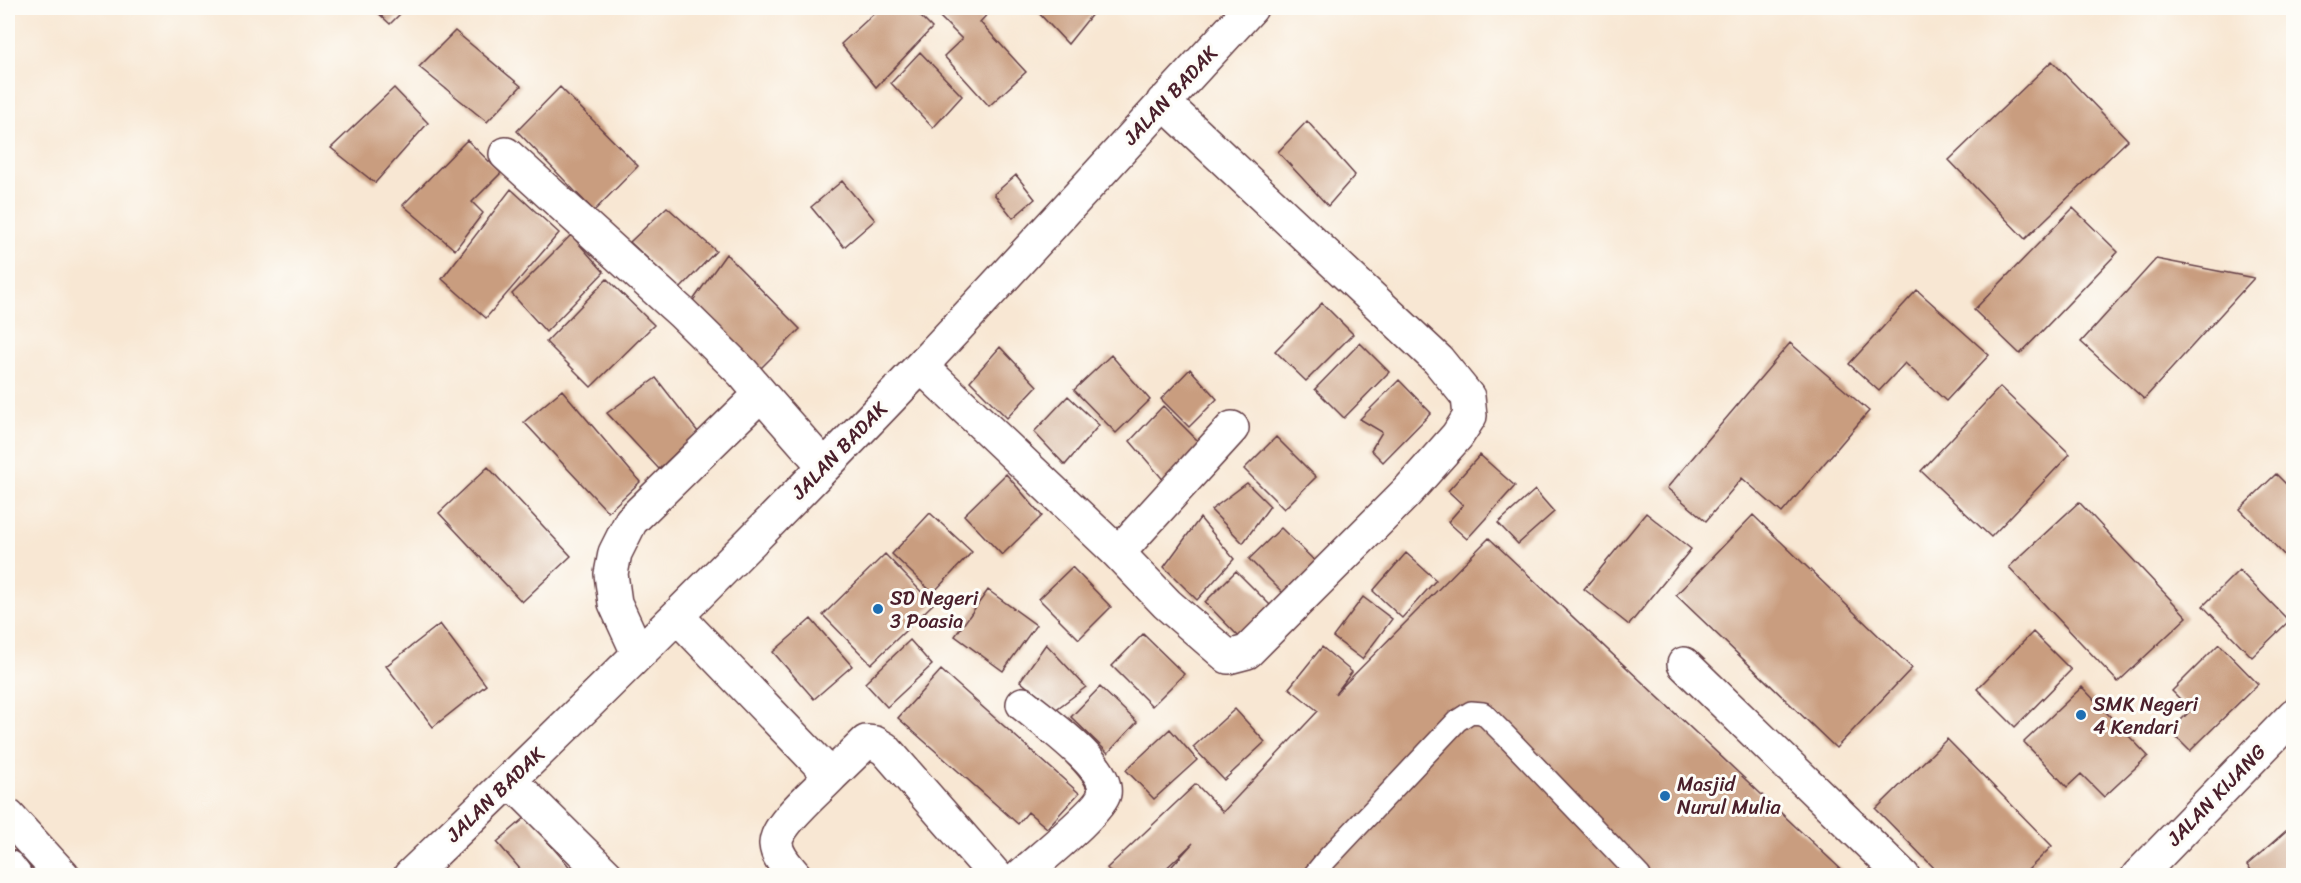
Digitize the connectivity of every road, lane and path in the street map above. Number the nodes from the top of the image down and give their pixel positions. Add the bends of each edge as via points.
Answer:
1 (1251, 8) edge
2 (1163, 102) junction
3 (506, 154) dead end
4 (921, 366) junction
5 (761, 394) junction
6 (1232, 428) dead end
7 (824, 466) junction
8 (1118, 553) junction
9 (677, 616) junction
10 (638, 653) junction
11 (1684, 664) dead end
12 (1023, 704) dead end
13 (2294, 715) edge
14 (831, 776) junction
15 (510, 780) junction
16 (8, 816) edge
17 (8, 867) edge
18 (15, 876) edge
19 (63, 876) edge
20 (410, 876) edge
21 (607, 876) edge
22 (795, 876) edge
23 (996, 876) edge
24 (1021, 876) edge
25 (1313, 876) edge
26 (1640, 876) edge
27 (1903, 876) edge
28 (2138, 876) edge

1 - 2 main road, JALAN BADAK
2 - 4 main road, JALAN BADAK
2 - 8 main road via 1438,360 1468,397 1471,409 1457,436 1407,492 1247,652 1228,657 1167,604
3 - 5 main road via 682,313
4 - 7 main road, JALAN BADAK
4 - 8 main road
5 - 7 main road
5 - 10 main road via 631,521 615,553 611,574 615,603
6 - 8 main road
7 - 9 main road, JALAN BADAK
9 - 10 main road, JALAN BADAK
9 - 14 main road
10 - 15 main road, JALAN BADAK
11 - 27 main road
12 - 24 main road via 1089,760 1104,788 1093,811
13 - 28 main road, JALAN KIJANG
14 - 22 main road via 776,838 778,855
14 - 23 main road via 861,744 880,745
15 - 20 main road, JALAN BADAK
15 - 21 main road
16 - 19 main road
17 - 18 main road
25 - 26 lane via 1457,721 1471,712 1482,713 1506,736

